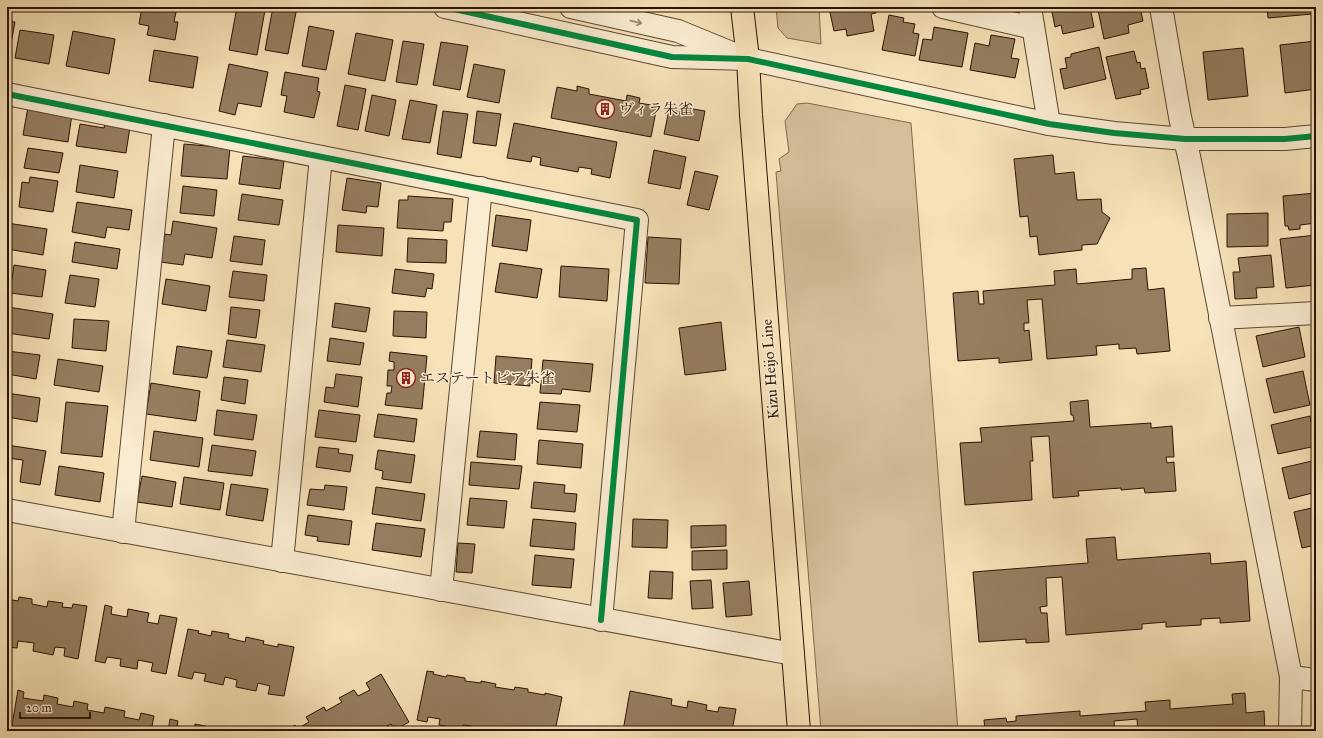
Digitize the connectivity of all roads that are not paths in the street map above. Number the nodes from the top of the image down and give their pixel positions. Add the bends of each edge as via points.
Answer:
1 (445, 7) edge
2 (571, 7) edge
3 (742, 7) edge
4 (943, 7) edge
5 (1161, 7) edge
6 (1032, 17) edge
7 (748, 60) junction
8 (7, 94) edge
9 (1048, 124) junction
10 (164, 125) junction
11 (1316, 136) edge
12 (1185, 139) junction
13 (321, 157) junction
14 (481, 188) junction
15 (1316, 313) edge
16 (1220, 318) junction
17 (7, 510) edge
18 (123, 532) junction
19 (282, 561) junction
20 (442, 590) junction
21 (601, 620) junction
22 (793, 654) junction
23 (1290, 677) junction
24 (1316, 680) edge
25 (799, 731) edge
26 (1290, 731) edge

1 - 7 street via 672,57
2 -> 7 street via 678,31
3 - 7 main road, Kizu Heijo Line
4 - 6 street
5 - 12 street
6 - 9 street
7 - 9 street
7 - 22 main road, Kizu Heijo Line
8 - 10 street
9 - 12 street
10 - 13 street
10 - 18 street
11 - 12 street via 1285,139
12 - 16 street
13 - 14 street
13 - 19 street
14 - 20 street
14 - 21 street via 637,220
15 - 16 street
16 - 23 street
17 - 18 street
18 - 19 street
19 - 20 street
20 - 21 street
21 - 22 street
22 - 25 main road, Kizu Heijo Line
23 - 24 street
23 - 26 street

